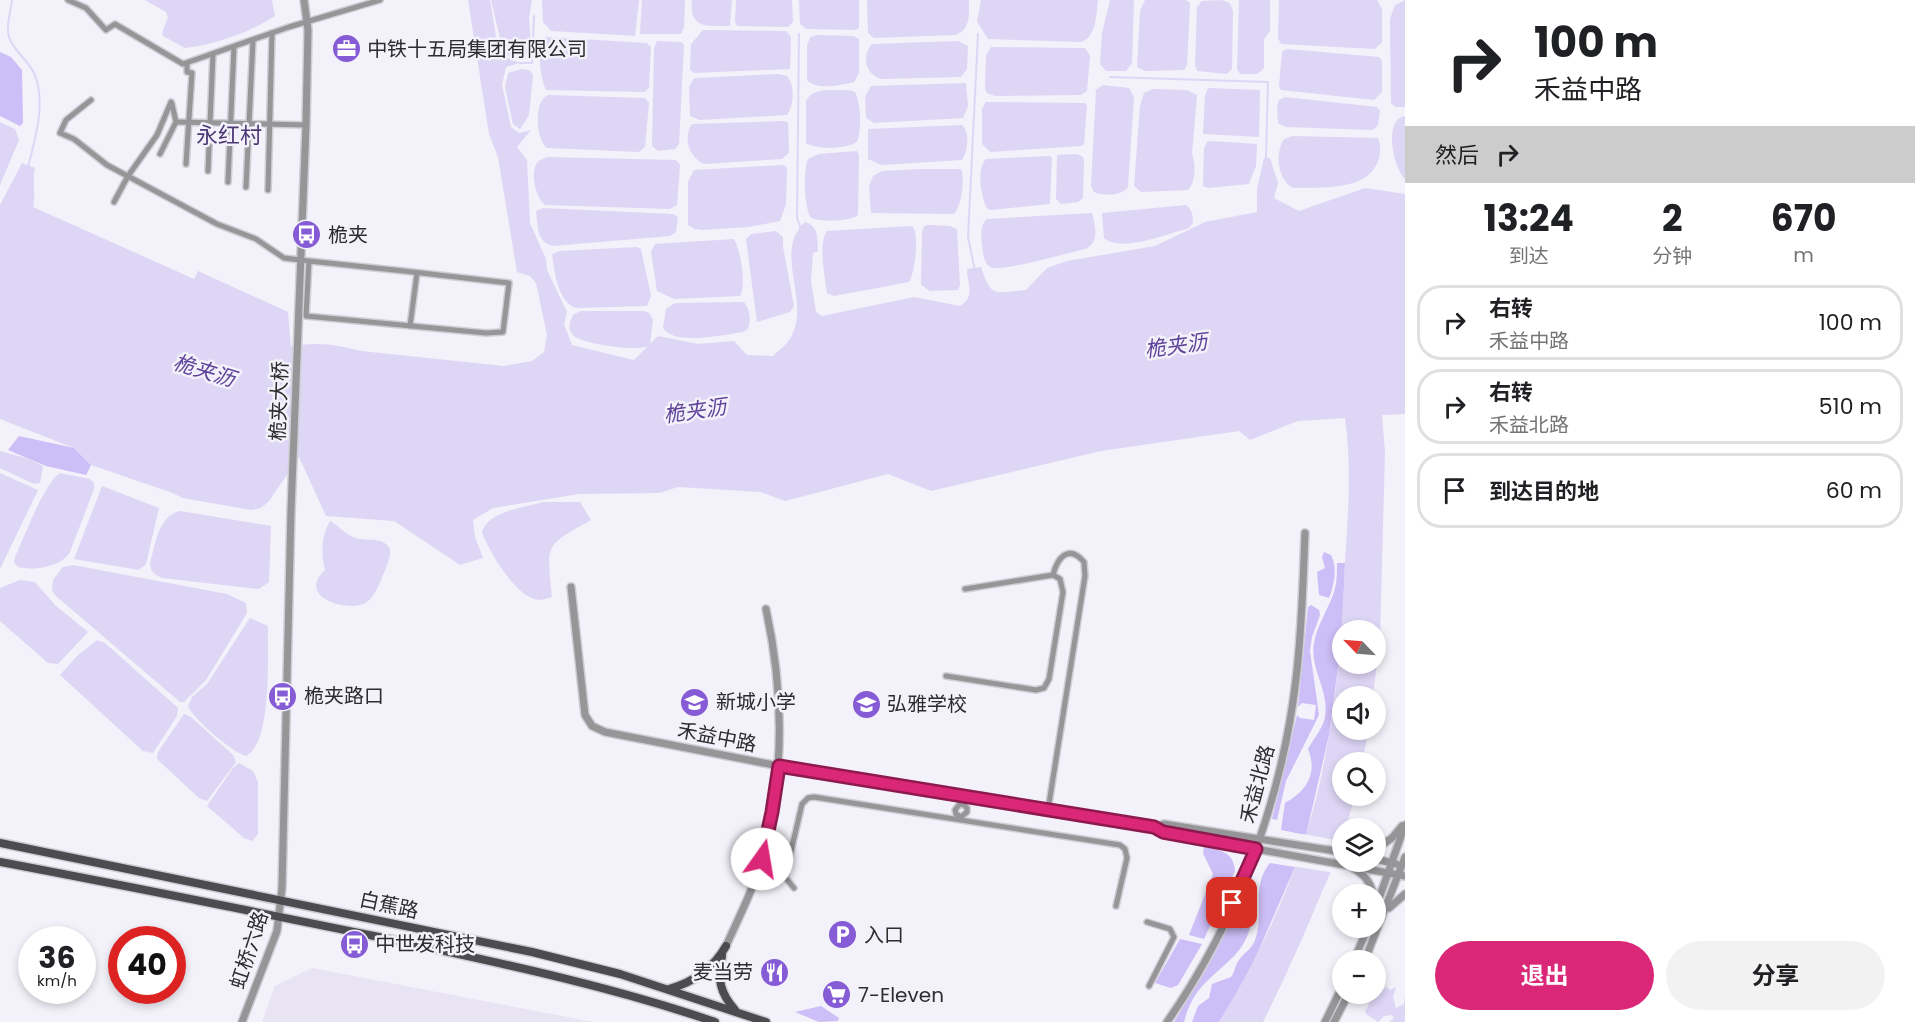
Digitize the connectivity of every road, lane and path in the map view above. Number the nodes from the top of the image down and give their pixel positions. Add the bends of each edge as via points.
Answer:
1 (68, 0) edge
2 (304, 0) edge
3 (380, 0) edge
4 (307, 23) junction
5 (272, 33) junction
6 (254, 40) junction
7 (234, 47) junction
8 (213, 54) junction
9 (187, 63) junction
10 (92, 100) dead end
11 (176, 122) junction
12 (189, 123) junction
13 (210, 123) junction
14 (231, 124) junction
15 (249, 124) junction
16 (270, 125) junction
17 (306, 125) junction
18 (160, 154) dead end
19 (186, 164) dead end
20 (207, 171) dead end
21 (128, 176) junction
22 (228, 182) dead end
23 (246, 187) dead end
24 (268, 190) dead end
25 (114, 202) dead end
26 (305, 260) junction
27 (417, 273) junction
28 (410, 326) junction
29 (1305, 533) dead end
30 (1053, 575) junction
31 (571, 587) dead end
32 (965, 589) dead end
33 (766, 609) dead end
34 (946, 676) dead end
35 (779, 766) junction
36 (963, 800) junction
37 (1048, 810) junction
38 (960, 819) junction
39 (1405, 823) edge
40 (1154, 827) junction
41 (1260, 839) junction
42 (1386, 842) edge
43 (0, 843) edge
44 (1256, 849) junction
45 (1332, 850) edge
46 (1405, 857) edge
47 (0, 861) edge
48 (1332, 862) edge
49 (1386, 862) edge
50 (1392, 863) junction
51 (1404, 866) edge
52 (1386, 871) edge
53 (1358, 872) edge
54 (1389, 872) junction
55 (1402, 875) edge
56 (1370, 884) edge
57 (1385, 884) edge
58 (282, 888) joint
59 (794, 888) dead end
60 (1405, 894) edge
61 (281, 899) junction
62 (1116, 906) dead end
63 (1386, 911) edge
64 (1386, 914) edge
65 (278, 916) junction
66 (1147, 922) dead end
67 (726, 946) junction
68 (1149, 986) dead end
69 (669, 989) junction
70 (1334, 1004) edge
71 (1343, 1004) edge
72 (735, 1010) junction
73 (693, 1018) edge
74 (242, 1022) edge
75 (715, 1022) edge
76 (765, 1022) edge
77 (1167, 1022) edge
78 (1325, 1022) edge
79 (1334, 1022) edge

1 - 9 street via 86,8 106,30 116,24 176,61
2 - 4 street, 桅夹大桥
3 - 4 street
4 - 5 street
4 - 17 street, 桅夹大桥
5 - 6 street
5 - 16 street
6 - 7 street
6 - 15 street
7 - 8 street
7 - 14 street
8 - 9 street
8 - 13 street
9 - 12 street via 187,72 192,73
10 - 21 street via 66,120 60,133
11 - 12 street
11 - 18 street
11 - 21 street via 171,102 157,135
12 - 13 street
12 - 19 street
13 - 14 street
13 - 20 street
14 - 15 street
14 - 22 street
15 - 16 street
15 - 23 street
16 - 17 street
16 - 24 street
17 - 26 street, 桅夹大桥
21 - 25 street
21 - 26 street via 217,224 256,239 284,258
26 - 27 street
26 - 28 street via 306,316
26 - 58 street, 桅夹大桥 via 300,293 291,511
27 - 28 street
27 - 28 street via 509,283 503,332
29 - 41 street, 禾益北路 via 1296,680 1283,754
30 - 32 street
30 - 34 street via 1062,581 1064,589 1049,679 1044,688 1034,690
30 - 37 street via 1058,560 1065,555 1075,555 1084,562 1085,576
31 - 35 street, 禾益中路 via 585,715 592,726 605,732
33 - 35 street via 778,688
35 - 36 street, 禾益中路
35 - 67 street via 762,859
36 - 37 street, 禾益中路
36 - 38 street via 955,810
37 - 40 street, 禾益中路
38 - 59 street via 810,797 802,806 785,877
38 - 62 street via 1122,846 1128,858
39 - 42 street
39 - 50 street
40 - 41 street, 禾益中路 via 1164,824
40 - 44 street, 禾益中路
41 - 44 street, 禾益北路
41 - 45 street, 禾益中路
43 - 61 main road, 白蕉路
44 - 48 street, 禾益中路
44 - 77 street, 禾益北路 via 1214,944
46 - 51 street
47 - 65 main road, 白蕉路
49 - 50 street
50 - 51 street
50 - 54 street
51 - 55 street
52 - 54 street, 禾益中路
53 - 56 street
54 - 55 street, 禾益中路
54 - 57 street
55 - 63 street
58 - 61 street, 虹桥六路
60 - 64 street
61 - 65 street, 虹桥六路
61 - 69 main road, 白蕉路 via 532,952
65 - 73 main road, 白蕉路 via 550,975
65 - 74 street, 虹桥六路 via 277,931
66 - 68 street via 1170,929 1174,937
67 - 69 main road via 702,975
67 - 72 main road via 719,981 722,994
69 - 72 main road, 白蕉路
70 - 78 street
71 - 79 street
72 - 76 main road, 白蕉路
73 - 75 main road, 白蕉路

